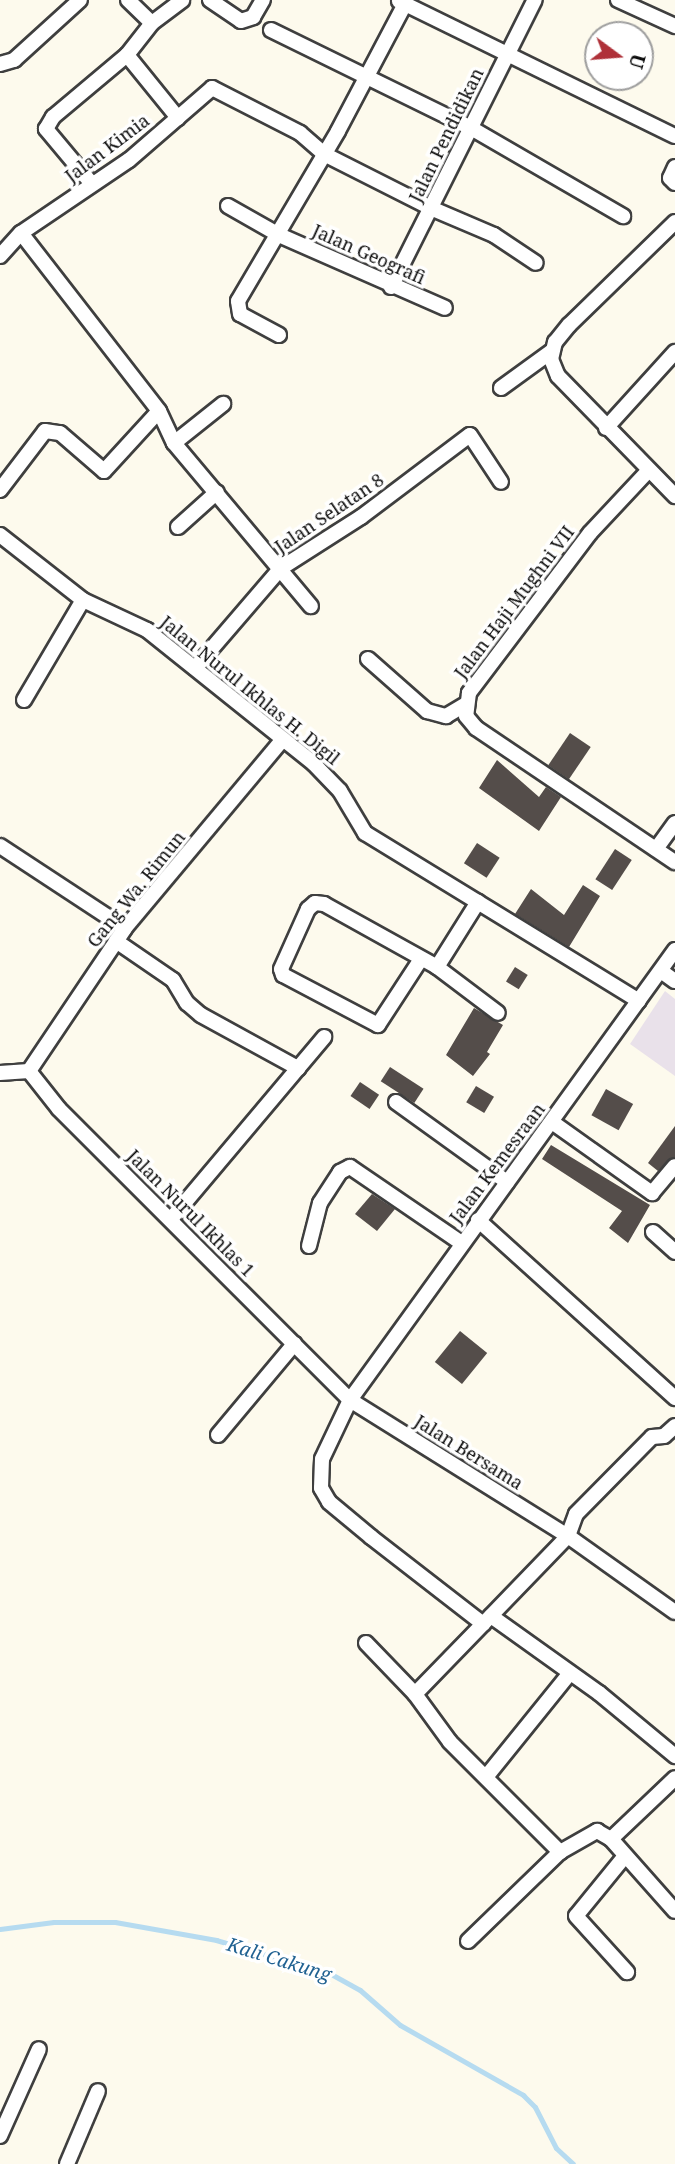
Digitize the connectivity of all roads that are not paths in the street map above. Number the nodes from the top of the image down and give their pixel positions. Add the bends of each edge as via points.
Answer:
1 (80, 0) edge
2 (128, 0) edge
3 (182, 0) edge
4 (210, 0) edge
5 (263, 0) edge
6 (535, 0) edge
7 (618, 0) edge
8 (401, 2) edge
9 (152, 23) junction
10 (675, 26) edge
11 (271, 30) dead end
12 (507, 53) junction
13 (127, 55) junction
14 (0, 64) edge
15 (365, 79) junction
16 (178, 118) junction
17 (471, 128) junction
18 (675, 136) edge
19 (324, 154) junction
20 (92, 184) junction
21 (228, 206) dead end
22 (433, 209) junction
23 (623, 216) dead end
24 (675, 222) edge
25 (21, 233) junction
26 (279, 235) junction
27 (0, 256) edge
28 (536, 263) dead end
29 (391, 287) junction
30 (445, 308) dead end
31 (279, 335) dead end
32 (552, 351) junction
33 (675, 352) edge
34 (501, 388) dead end
35 (223, 404) dead end
36 (159, 411) junction
37 (606, 428) junction
38 (174, 443) junction
39 (649, 470) junction
40 (501, 482) dead end
41 (0, 490) edge
42 (216, 492) junction
43 (675, 496) edge
44 (178, 527) dead end
45 (0, 536) edge
46 (281, 568) junction
47 (83, 600) junction
48 (311, 606) dead end
49 (368, 659) dead end
50 (195, 668) junction
51 (24, 700) dead end
52 (466, 704) junction
53 (283, 739) junction
54 (675, 823) edge
55 (665, 842) edge
56 (0, 846) edge
57 (675, 862) edge
58 (478, 902) junction
59 (121, 934) junction
60 (675, 950) edge
61 (421, 959) junction
62 (437, 967) junction
63 (661, 971) junction
64 (675, 981) edge
65 (639, 1001) junction
66 (498, 1013) dead end
67 (324, 1037) dead end
68 (298, 1068) junction
69 (29, 1071) junction
70 (0, 1073) edge
71 (396, 1102) dead end
72 (552, 1122) junction
73 (675, 1166) edge
74 (508, 1182) junction
75 (666, 1187) edge
76 (171, 1219) junction
77 (478, 1220) junction
78 (653, 1232) dead end
79 (460, 1242) junction
80 (309, 1246) dead end
81 (675, 1252) edge
82 (294, 1344) junction
83 (675, 1398) edge
84 (350, 1400) junction
85 (218, 1435) dead end
86 (671, 1436) edge
87 (569, 1536) junction
88 (675, 1612) edge
89 (487, 1620) junction
90 (366, 1643) dead end
91 (569, 1674) junction
92 (415, 1694) junction
93 (675, 1756) edge
94 (486, 1777) junction
95 (675, 1777) edge
96 (611, 1839) junction
97 (560, 1853) junction
98 (625, 1856) junction
99 (675, 1911) edge
100 (468, 1941) dead end
101 (626, 1972) dead end
102 (39, 2049) dead end
103 (98, 2091) dead end
104 (0, 2136) edge
105 (66, 2164) edge

1 - 14 street via 13,60
2 - 9 street
3 - 9 street
4 - 5 street via 242,21 253,17
6 - 12 street, Jalan Pendidikan
7 - 10 street
8 - 12 street
8 - 15 street
9 - 13 street
11 - 15 street
12 - 17 street, Jalan Pendidikan
12 - 18 street
13 - 16 street
13 - 20 street via 53,117 46,129
15 - 17 street
15 - 19 street
16 - 19 street, Jalan Kimia via 212,88 300,133
16 - 20 street, Jalan Kimia
17 - 22 street, Jalan Pendidikan
17 - 23 street
19 - 22 street
19 - 26 street
20 - 25 street, Jalan Kimia
21 - 26 street, Jalan Geografi
22 - 28 street via 494,235
22 - 29 street, Jalan Pendidikan
24 - 32 street via 569,325
25 - 27 street
25 - 36 street
26 - 29 street, Jalan Geografi
26 - 31 street via 236,309
29 - 30 street, Jalan Geografi
32 - 34 street
32 - 37 street via 558,376
33 - 37 street
35 - 38 street
36 - 38 street
36 - 41 street via 104,471 60,433 45,431
37 - 39 street
38 - 42 street
39 - 43 street
39 - 52 street, Jalan Haji Mughni VII via 590,533 469,693
40 - 46 street, Jalan Selatan 8 via 470,435 361,517
42 - 44 street
42 - 46 street
45 - 47 street, Jalan Nurul Ikhlas H. Digil
46 - 48 street
46 - 50 street, Jalan Selatan 8
47 - 50 street, Jalan Nurul Ikhlas H. Digil via 147,630
47 - 51 street
49 - 52 street via 427,711 446,716
50 - 53 street, Jalan Nurul Ikhlas H. Digil
52 - 55 street, Jalan Haji Mughni VII via 466,716 476,728
53 - 58 street, Jalan Nurul Ikhlas H. Digil via 332,781 365,833
53 - 59 street, Gang Wa. Rimun
54 - 55 street
55 - 57 street
56 - 59 street
58 - 62 street
58 - 65 street, Jalan Nurul Ikhlas H. Digil
59 - 68 street via 211,1022
59 - 69 street, Gang Wa. Rimun
60 - 63 street, Jalan Kemesraan
61 - 61 street via 315,903 281,969 283,975 378,1025
61 - 62 street
62 - 66 street
63 - 64 street
63 - 65 street, Jalan Kemesraan
65 - 72 street, Jalan Kemesraan
67 - 68 street
68 - 76 street
69 - 70 street
69 - 76 street, Jalan Nurul Ikhlas 1 via 59,1110
71 - 74 street
72 - 74 street, Jalan Kemesraan
72 - 75 street via 646,1191
73 - 75 street
74 - 77 street, Jalan Kemesraan
76 - 82 street, Jalan Nurul Ikhlas 1
77 - 79 street, Jalan Kemesraan
77 - 83 street
78 - 81 street
79 - 80 street via 349,1167 340,1172 324,1196
79 - 84 street, Jalan Kemesraan
82 - 84 street, Jalan Nurul Ikhlas 1
82 - 85 street
84 - 87 street, Jalan Bersama
84 - 89 street, Jalan Kemesraan via 322,1459 321,1488 329,1502 370,1537
86 - 87 street via 652,1437 576,1514
87 - 88 street, Jalan Bersama
87 - 89 street
89 - 91 street, Jalan Kemesraan
89 - 92 street
90 - 92 street
91 - 93 street, Jalan Kemesraan
91 - 94 street
92 - 94 street via 450,1742
94 - 97 street
95 - 96 street
96 - 97 street via 597,1831
96 - 98 street
97 - 100 street
98 - 99 street
98 - 101 street via 576,1916
102 - 104 street
103 - 105 street

